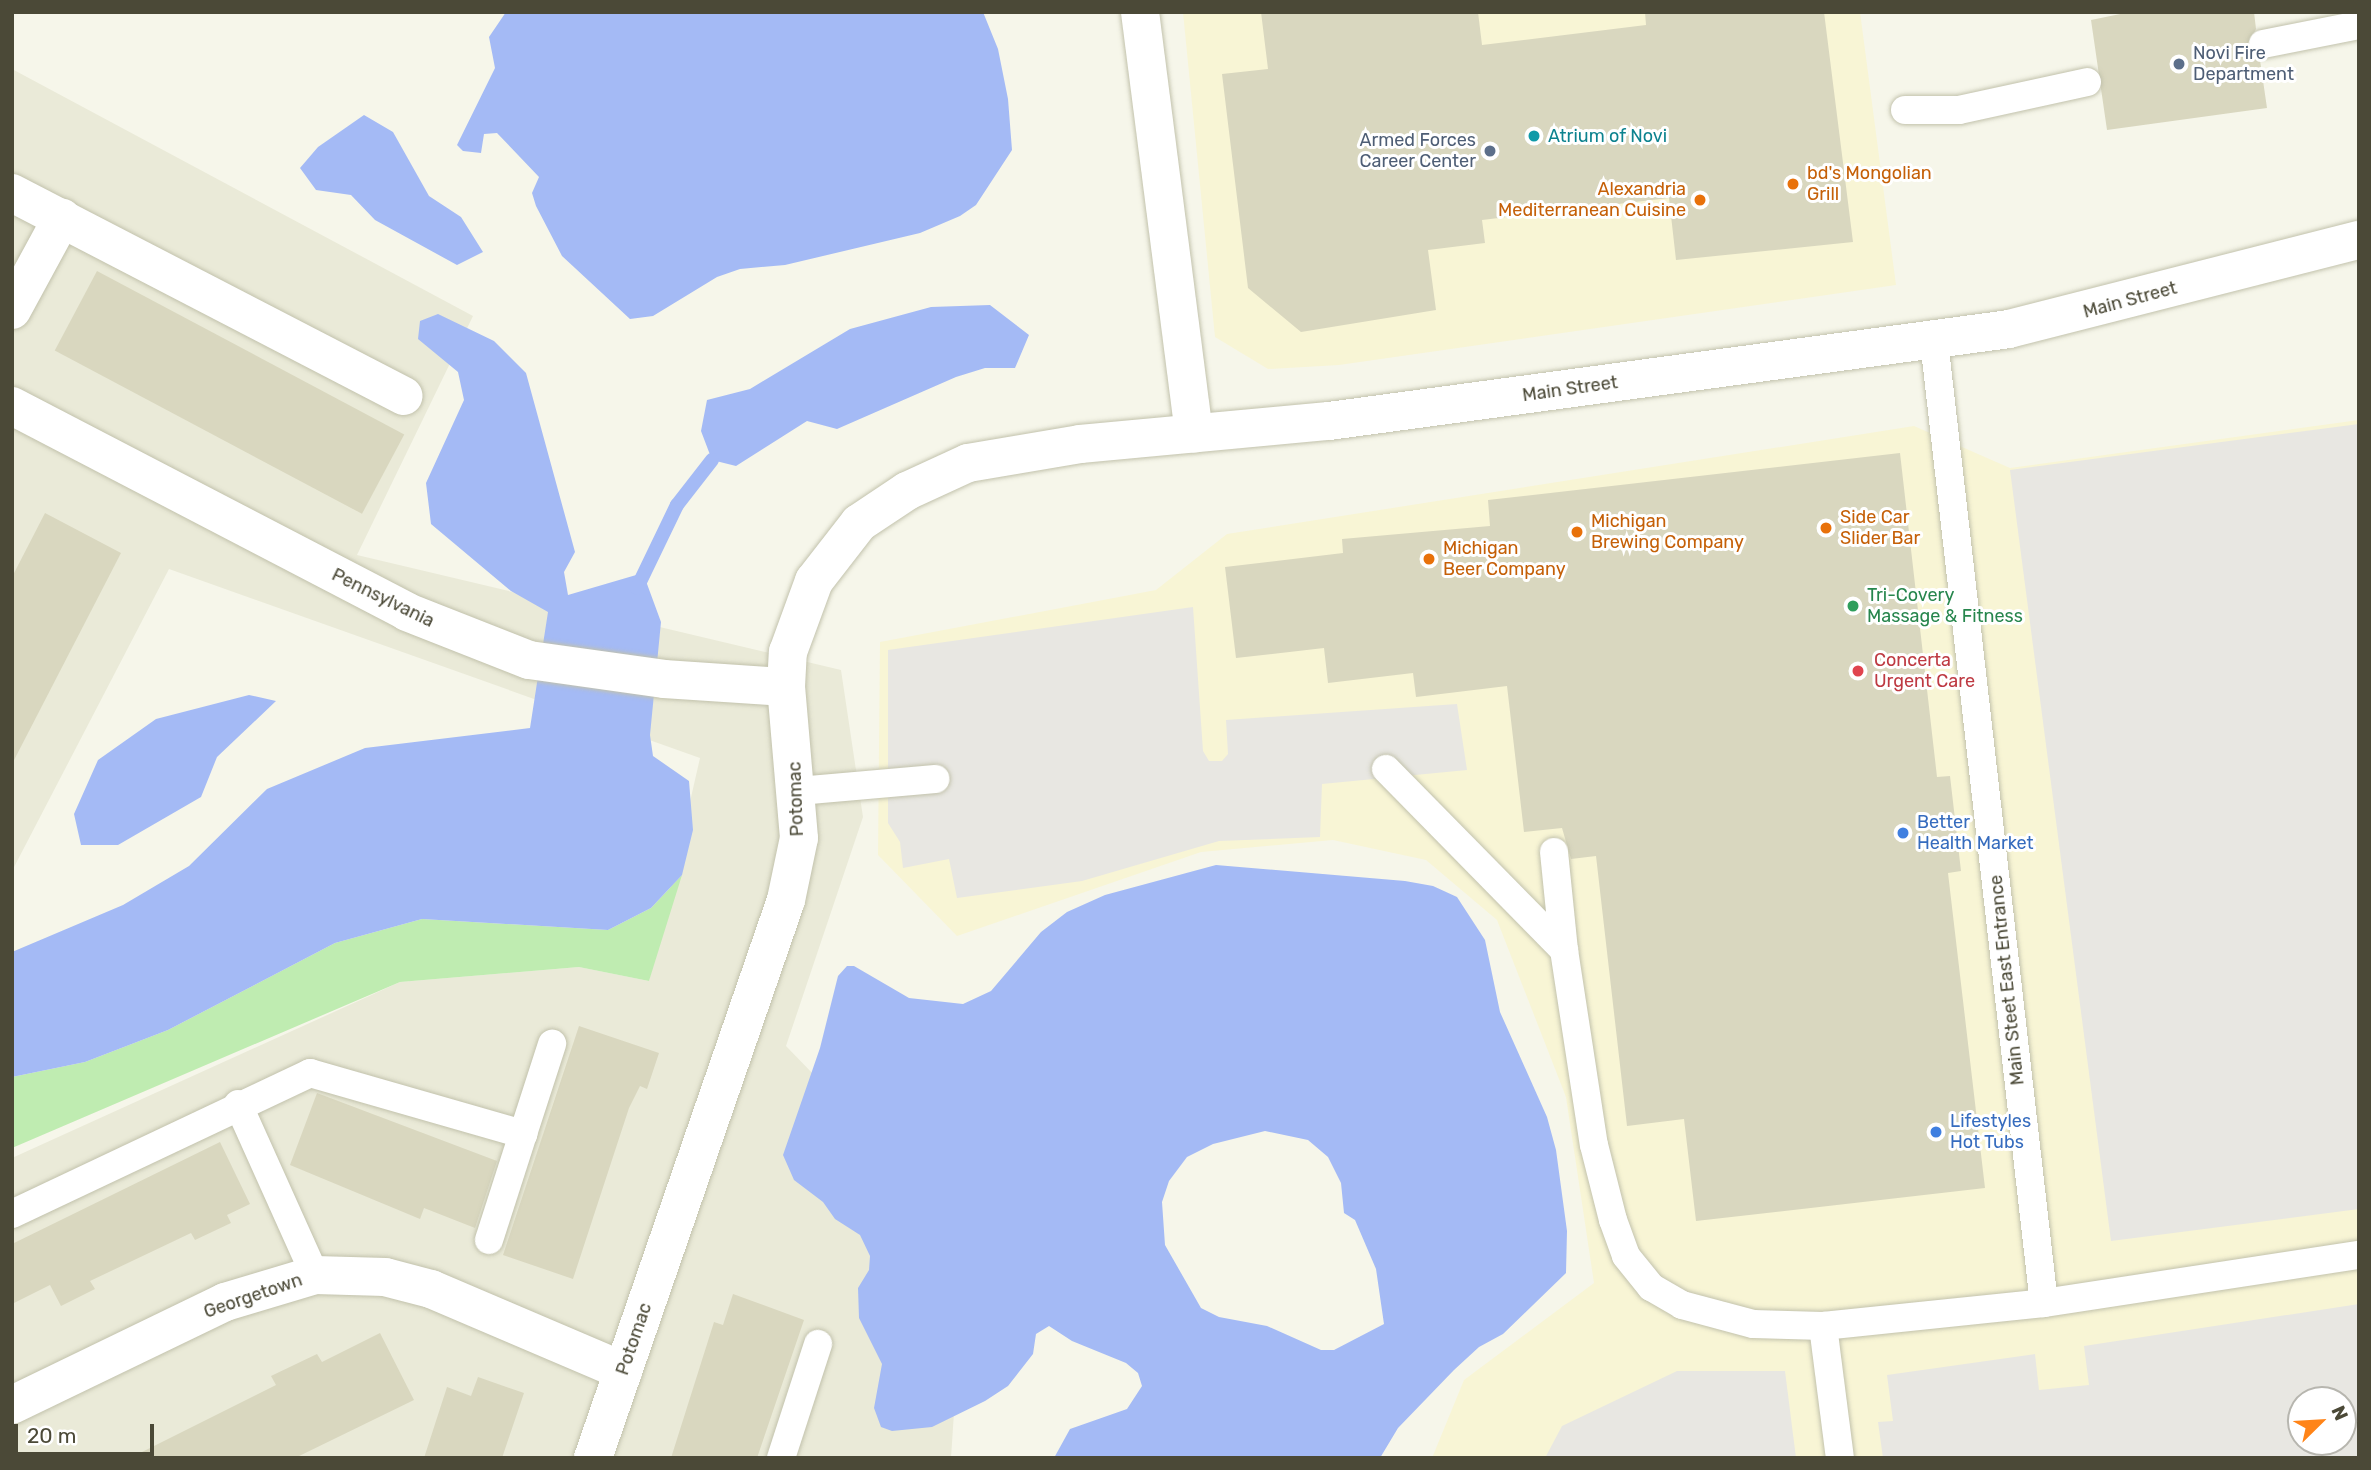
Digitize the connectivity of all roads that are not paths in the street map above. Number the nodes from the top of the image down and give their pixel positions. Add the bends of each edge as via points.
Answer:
1 (1140, 12) edge
2 (2359, 25) edge
3 (2263, 44) dead end
4 (2087, 82) dead end
5 (1905, 110) dead end
6 (12, 193) edge
7 (62, 218) junction
8 (2359, 240) edge
9 (12, 310) edge
10 (1934, 341) junction
11 (404, 396) dead end
12 (12, 406) edge
13 (1194, 434) junction
14 (786, 687) junction
15 (1386, 769) dead end
16 (935, 779) dead end
17 (798, 791) junction
18 (1554, 852) dead end
19 (1564, 950) junction
20 (552, 1044) dead end
21 (238, 1104) junction
22 (523, 1134) junction
23 (12, 1214) edge
24 (489, 1240) dead end
25 (2359, 1255) edge
26 (315, 1275) junction
27 (2044, 1303) junction
28 (1823, 1326) junction
29 (818, 1344) dead end
30 (623, 1371) junction
31 (12, 1405) edge
32 (593, 1458) edge
33 (780, 1458) edge
34 (1840, 1458) edge

1 - 13 street
2 - 3 lane
4 - 5 lane via 1959,110
6 - 7 street
7 - 9 street
7 - 11 street
8 - 10 street, Main Street via 2038,324
10 - 13 street, Main Street via 1329,421
10 - 27 lane, Main Steet East Entrance
12 - 14 street, Pennsylvania via 407,612 529,660 664,679
13 - 14 street, Potomac via 1080,444 968,463 907,491 859,523 814,581 788,652
14 - 17 street, Potomac
15 - 19 lane
16 - 17 lane
17 - 30 street, Potomac via 799,838 786,900
18 - 19 lane
19 - 28 lane via 1594,1145 1626,1256 1651,1287 1682,1304 1753,1324
20 - 22 lane
21 - 22 lane via 310,1073
21 - 23 lane
21 - 26 lane
22 - 24 lane
25 - 27 lane
26 - 30 street, Georgetown via 385,1277 431,1289
26 - 31 street, Georgetown via 225,1302
27 - 28 lane
28 - 34 lane
29 - 33 lane
30 - 32 street, Potomac

